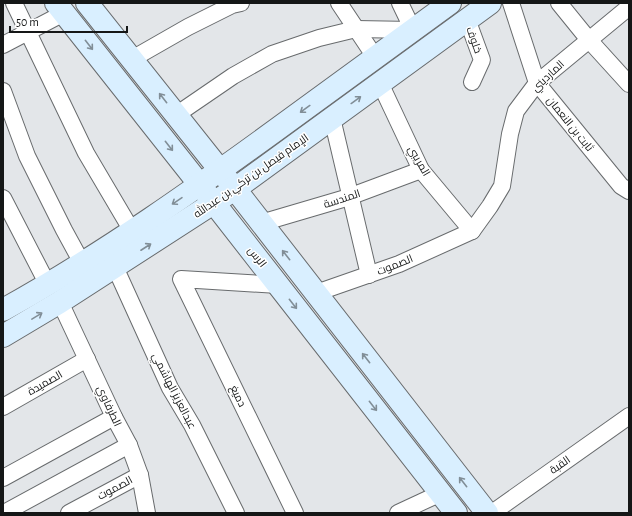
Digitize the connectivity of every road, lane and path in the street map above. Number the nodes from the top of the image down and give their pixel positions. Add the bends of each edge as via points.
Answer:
1 (14, 3) edge
2 (241, 3) edge
3 (339, 3) edge
4 (400, 3) edge
5 (450, 3) edge
6 (490, 3) edge
7 (511, 3) edge
8 (559, 3) edge
9 (91, 4) edge
10 (629, 7) edge
11 (60, 8) edge
12 (467, 19) junction
13 (356, 29) junction
14 (413, 30) junction
15 (28, 32) junction
16 (589, 40) junction
17 (3, 45) edge
18 (375, 58) junction
19 (132, 59) junction
20 (380, 82) junction
21 (472, 82) dead end
22 (537, 83) junction
23 (629, 84) edge
24 (3, 91) edge
25 (176, 115) junction
26 (332, 118) junction
27 (421, 170) junction
28 (220, 171) junction
29 (200, 185) junction
30 (235, 189) junction
31 (629, 191) edge
32 (352, 196) junction
33 (3, 198) edge
34 (214, 203) junction
35 (261, 223) junction
36 (132, 231) junction
37 (472, 231) junction
38 (82, 263) junction
39 (115, 267) junction
40 (369, 275) junction
41 (278, 285) junction
42 (316, 293) junction
43 (54, 294) junction
44 (3, 310) edge
45 (3, 336) edge
46 (87, 359) junction
47 (3, 407) edge
48 (629, 416) edge
49 (114, 417) junction
50 (129, 445) junction
51 (140, 475) junction
52 (3, 478) edge
53 (441, 494) junction
54 (418, 509) edge
55 (4, 513) edge
56 (69, 513) edge
57 (147, 513) edge
58 (236, 513) edge
59 (295, 513) edge
60 (398, 513) edge
61 (456, 513) edge
62 (487, 513) edge
63 (492, 513) edge

1 - 15 street
2 - 19 street via 188,27
3 - 13 street
4 - 14 street
5 - 14 street, الإمام فيصل بن تركي بن عبدالله
6 - 12 street, الإمام فيصل بن تركي بن عبدالله
7 - 22 street, ثابت بن النعمان
8 - 16 street
9 - 19 street
10 - 16 street, المارديني
11 - 15 street
11 -> 29 street, الرس
12 - 20 street, الإمام فيصل بن تركي بن عبدالله
12 - 21 street, خلوف via 482,60
13 - 14 street
13 - 18 street
13 - 25 street via 272,54 233,76
14 - 18 street, الإمام فيصل بن تركي بن عبدالله
15 - 17 street
15 - 36 street via 86,153
16 - 22 street, المارديني
16 - 23 street
18 -> 28 street, الإمام فيصل بن تركي بن عبدالله
25 -> 19 street
26 -> 20 street, الإمام فيصل بن تركي بن عبدالله
20 - 27 street, المريبي
22 - 31 street, ثابت بن النعمان via 621,186
22 - 37 street, المارديني via 516,111 502,186
24 - 38 street via 27,156
25 - 28 street
26 - 30 street, الإمام فيصل بن تركي بن عبدالله
26 - 32 street
27 - 32 street, المندسة
27 - 37 street, المريبي
28 - 29 street, الإمام فيصل بن تركي بن عبدالله
28 - 30 street
29 - 34 street, الرس
29 -> 36 street, الإمام فيصل بن تركي بن عبدالله
30 - 34 street, الإمام فيصل بن تركي بن عبدالله
30 - 35 street
32 - 35 street, المندسة
32 - 40 street
33 - 43 street, الطرفاوي
39 -> 34 street, الإمام فيصل بن تركي بن عبدالله
34 - 41 street, الرس
42 -> 35 street
36 - 38 street, الإمام فيصل بن تركي بن عبدالله
37 - 40 street, الصموت
38 - 43 street, الإمام فيصل بن تركي بن عبدالله
39 - 43 street, الإمام فيصل بن تركي بن عبدالله
39 - 58 street, عبدالعزيز الهاشمي via 170,388 192,425
40 - 42 street, الصموت
41 -> 53 street, الرس
41 - 59 street, دميغ via 181,279
62 -> 42 street
43 - 44 street, الإمام فيصل بن تركي بن عبدالله
45 -> 43 street, الإمام فيصل بن تركي بن عبدالله
43 - 46 street, الطرفاوي
46 - 47 street, الصميدة
46 - 49 street, الطرفاوي
48 - 63 street, القبة
49 - 50 street, الطرفاوي
49 - 52 street
50 - 51 street, الطرفاوي
50 - 55 street
51 - 56 street, الصموت
51 - 57 street, الطرفاوي
53 - 54 street
53 - 61 street, الرس
54 - 60 street

